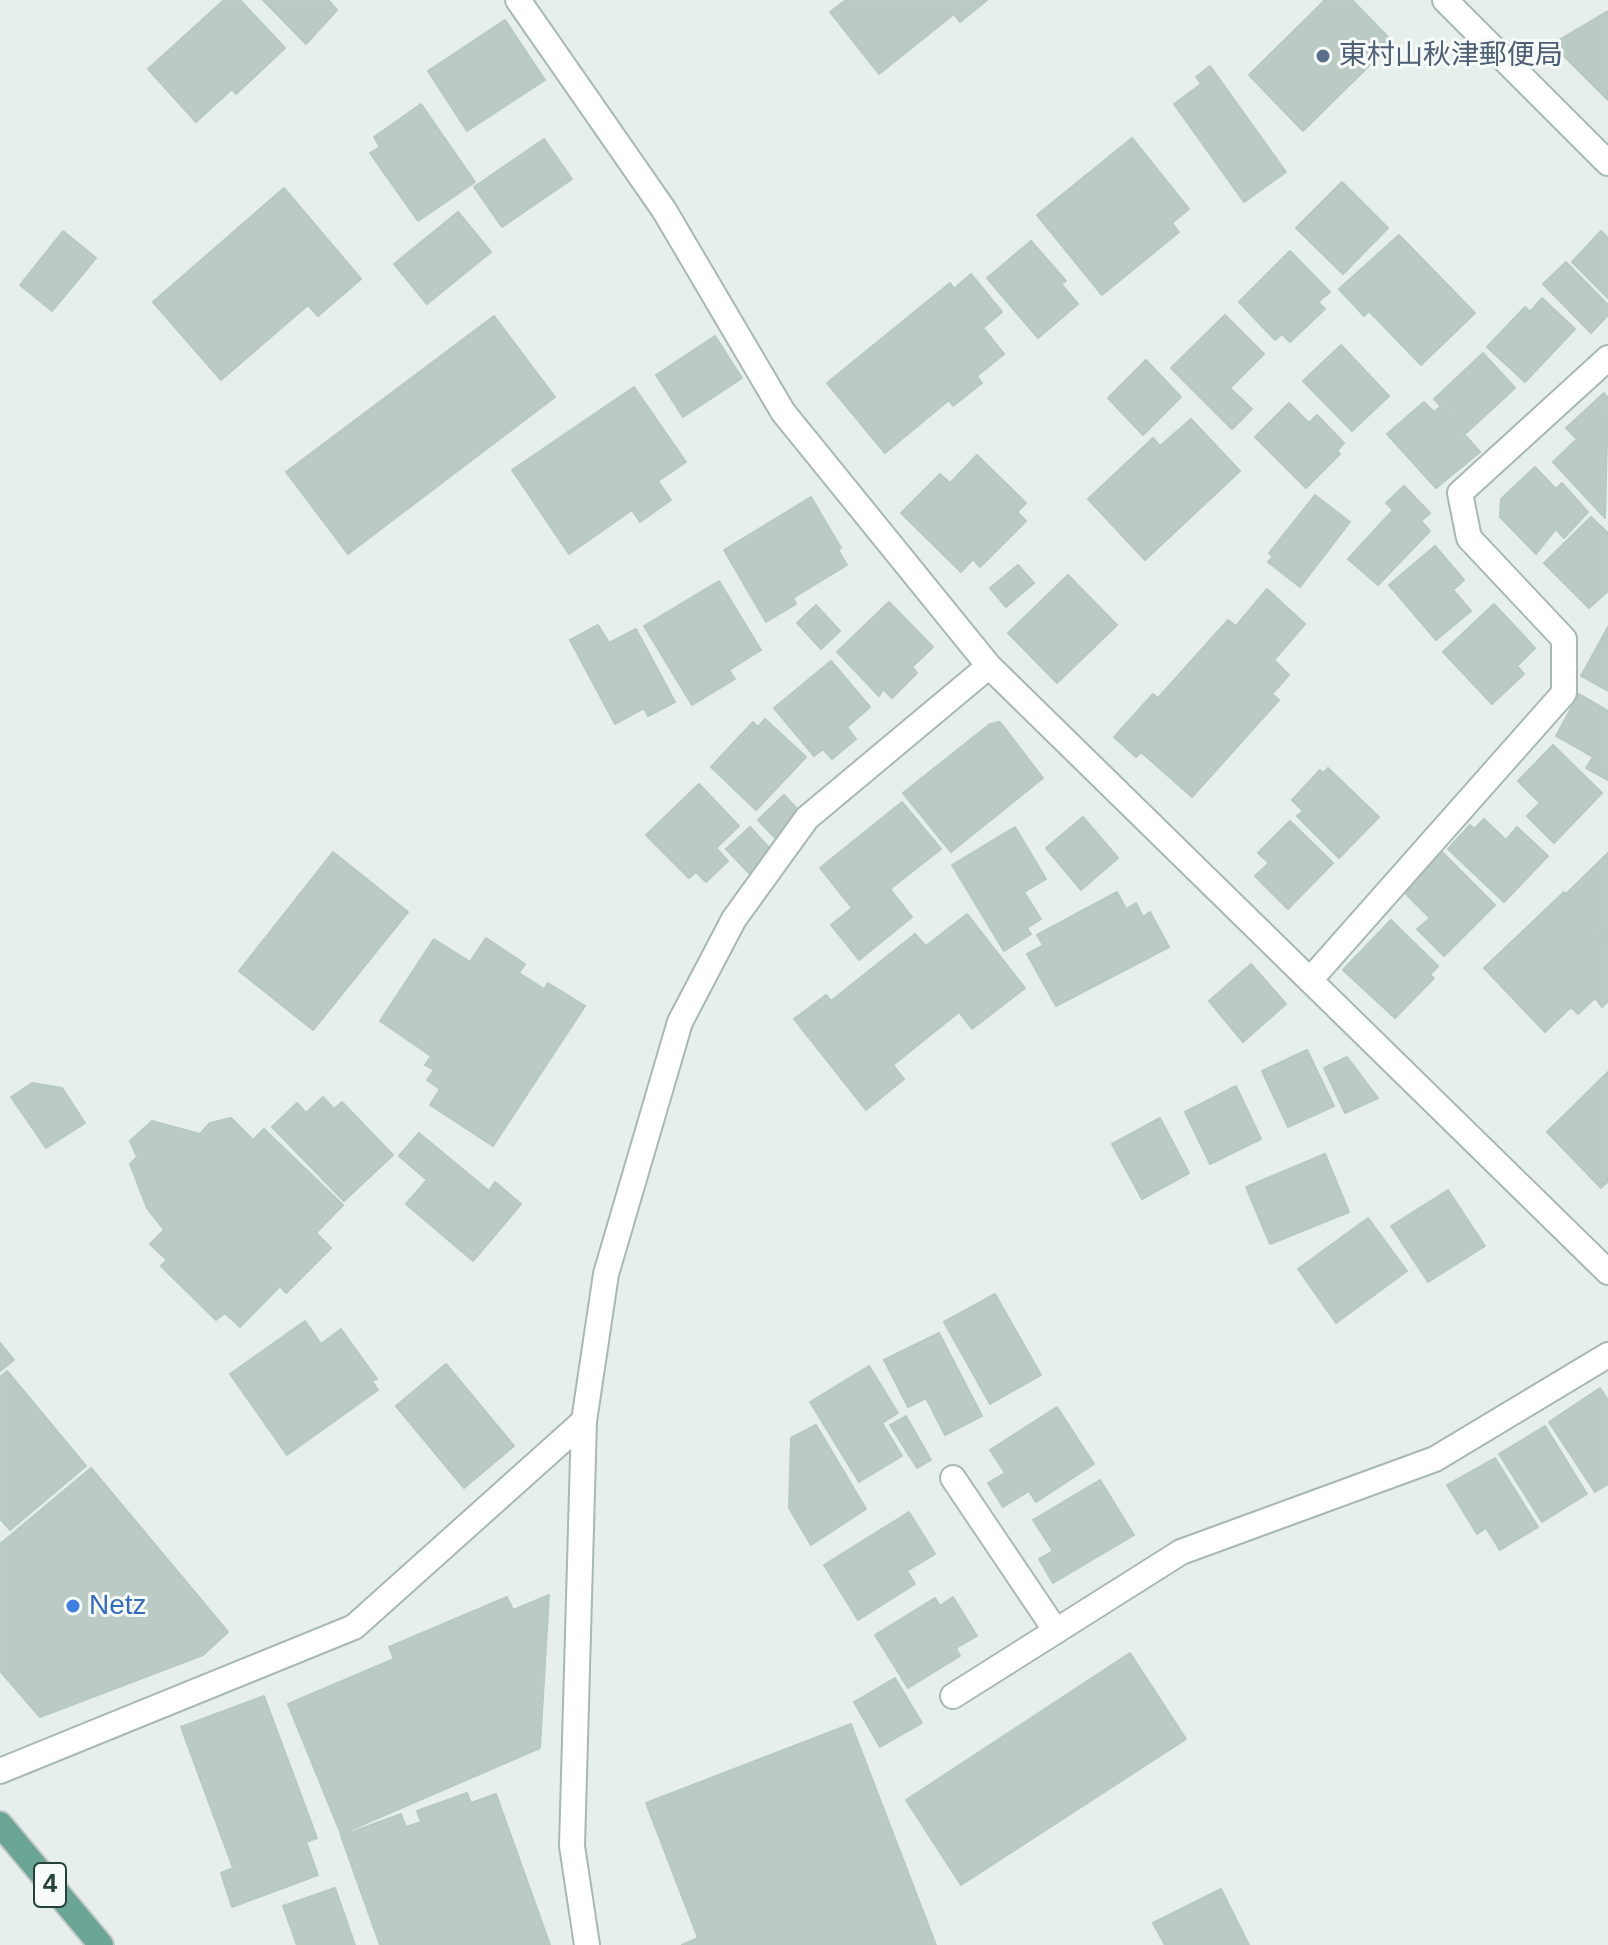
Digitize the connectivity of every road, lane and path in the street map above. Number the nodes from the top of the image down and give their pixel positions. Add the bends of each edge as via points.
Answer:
1 (518, 0) edge
2 (1445, 0) edge
3 (1608, 163) edge
4 (1608, 358) edge
5 (989, 666) junction
6 (1310, 980) junction
7 (1608, 1272) edge
8 (1608, 1355) edge
9 (584, 1421) junction
10 (953, 1478) dead end
11 (1056, 1631) junction
12 (953, 1696) dead end
13 (0, 1771) edge
14 (0, 1824) edge
15 (101, 1945) edge
16 (587, 1945) edge

1 - 5 street via 664,210 783,412
2 - 3 street
4 - 6 street via 1460,493 1469,538 1564,639 1564,693
5 - 6 street
5 - 9 street via 807,818 734,919 680,1022 639,1152 606,1274
6 - 7 street
8 - 11 street via 1435,1459 1181,1552
9 - 13 street via 354,1627
9 - 16 street via 572,1846
10 - 11 street
11 - 12 street
14 - 15 main road, 4

